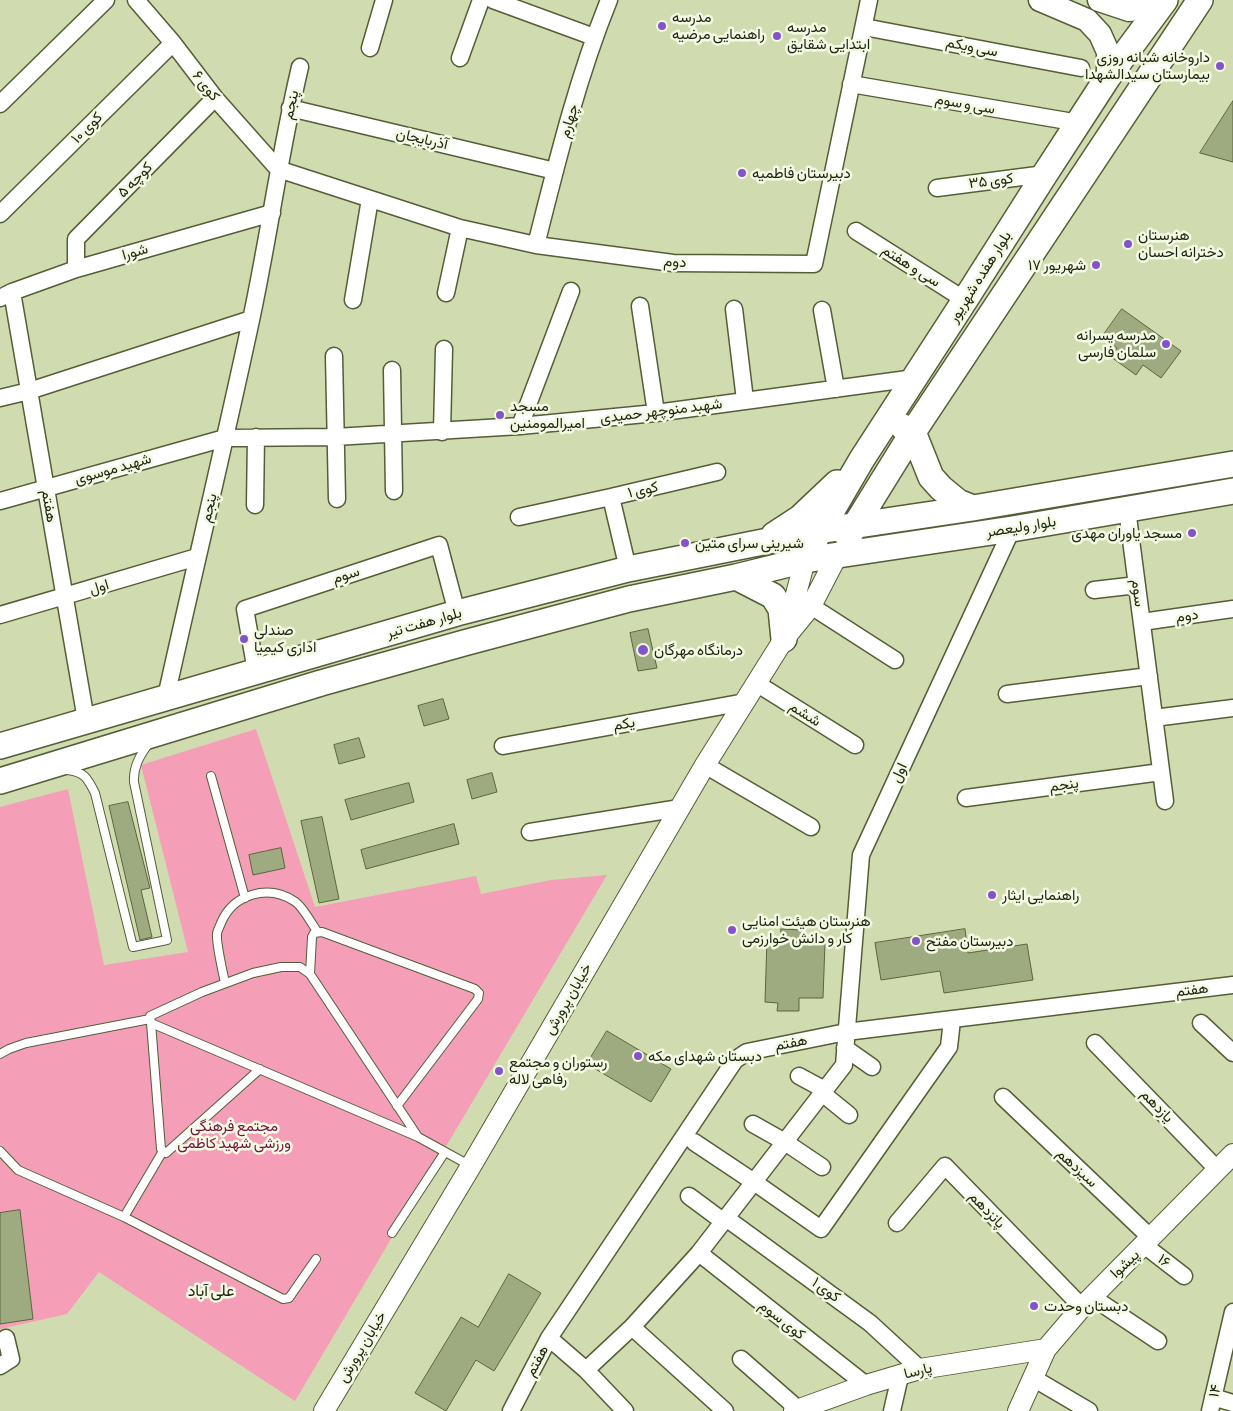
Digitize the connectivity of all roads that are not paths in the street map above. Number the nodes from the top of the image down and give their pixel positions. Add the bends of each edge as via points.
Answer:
1 (106, 0) edge
2 (136, 0) edge
3 (384, 0) edge
4 (481, 0) edge
5 (493, 0) edge
6 (610, 0) edge
7 (869, 0) edge
8 (1040, 0) edge
9 (1099, 0) edge
10 (1200, 0) edge
11 (1163, 2) edge
12 (864, 27) junction
13 (594, 37) junction
14 (173, 43) junction
15 (370, 48) dead end
16 (460, 58) dead end
17 (300, 67) dead end
18 (1081, 68) dead end
19 (1108, 77) junction
20 (851, 84) junction
21 (215, 98) junction
22 (0, 104) edge
23 (290, 108) junction
24 (1079, 123) junction
25 (278, 169) junction
26 (555, 170) junction
27 (1045, 174) junction
28 (937, 188) dead end
29 (370, 199) junction
30 (272, 213) junction
31 (0, 214) edge
32 (460, 228) junction
33 (856, 231) dead end
34 (536, 245) junction
35 (76, 269) junction
36 (571, 291) dead end
37 (446, 293) dead end
38 (6, 295) edge
39 (353, 300) dead end
40 (966, 300) junction
41 (640, 306) dead end
42 (734, 309) dead end
43 (822, 310) dead end
44 (251, 319) junction
45 (444, 349) dead end
46 (334, 356) dead end
47 (392, 370) dead end
48 (915, 378) junction
49 (836, 389) junction
50 (29, 391) junction
51 (0, 398) edge
52 (745, 400) junction
53 (656, 413) junction
54 (889, 418) junction
55 (520, 426) junction
56 (442, 432) junction
57 (913, 432) junction
58 (393, 434) junction
59 (256, 437) junction
60 (335, 437) junction
61 (225, 438) junction
62 (862, 459) junction
63 (1233, 464) edge
64 (717, 472) dead end
65 (46, 488) junction
66 (394, 491) dead end
67 (1233, 491) edge
68 (611, 497) junction
69 (337, 499) dead end
70 (0, 501) edge
71 (255, 505) dead end
72 (973, 508) junction
73 (1127, 509) junction
74 (519, 517) dead end
75 (854, 527) junction
76 (1012, 529) junction
77 (818, 531) junction
78 (761, 544) junction
79 (838, 554) junction
80 (198, 557) junction
81 (804, 560) junction
82 (628, 569) junction
83 (736, 577) junction
84 (1137, 585) junction
85 (1094, 590) dead end
86 (65, 597) junction
87 (811, 606) junction
88 (1233, 609) edge
89 (457, 613) junction
90 (0, 615) edge
91 (1142, 622) junction
92 (784, 639) junction
93 (312, 655) junction
94 (895, 660) dead end
95 (256, 671) junction
96 (1149, 676) junction
97 (321, 683) junction
98 (756, 683) junction
99 (1007, 694) dead end
100 (166, 697) junction
101 (744, 702) junction
102 (1233, 708) edge
103 (1154, 718) junction
104 (86, 720) junction
105 (156, 734) junction
106 (854, 745) dead end
107 (0, 746) edge
108 (503, 746) dead end
109 (705, 765) junction
110 (45, 767) junction
111 (1161, 772) junction
112 (211, 776) dead end
113 (0, 781) edge
114 (966, 798) dead end
115 (1165, 801) dead end
116 (680, 808) junction
117 (811, 827) dead end
118 (530, 832) dead end
119 (245, 898) junction
120 (317, 931) junction
121 (310, 974) junction
122 (225, 983) junction
123 (1233, 985) edge
124 (952, 1020) junction
125 (151, 1021) junction
126 (1200, 1023) dead end
127 (846, 1040) junction
128 (1096, 1043) dead end
129 (1233, 1053) edge
130 (0, 1054) edge
131 (872, 1067) dead end
132 (260, 1069) junction
133 (799, 1076) dead end
134 (824, 1092) junction
135 (1003, 1098) dead end
136 (397, 1106) junction
137 (849, 1115) dead end
138 (754, 1124) dead end
139 (418, 1137) junction
140 (694, 1142) dead end
141 (785, 1142) junction
142 (0, 1150) edge
143 (163, 1151) junction
144 (445, 1152) junction
145 (1233, 1154) edge
146 (471, 1166) junction
147 (822, 1167) dead end
148 (1218, 1170) junction
149 (754, 1182) junction
150 (689, 1196) dead end
151 (124, 1217) junction
152 (725, 1220) junction
153 (897, 1223) dead end
154 (392, 1233) dead end
155 (1148, 1242) junction
156 (699, 1253) junction
157 (316, 1259) dead end
158 (1184, 1276) dead end
159 (1087, 1302) junction
160 (1233, 1312) edge
161 (632, 1327) junction
162 (6, 1338) dead end
163 (549, 1338) junction
164 (1158, 1341) dead end
165 (1046, 1349) junction
166 (741, 1359) dead end
167 (0, 1366) edge
168 (920, 1369) junction
169 (586, 1370) junction
170 (900, 1376) junction
171 (1033, 1378) junction
172 (866, 1385) junction
173 (1233, 1403) edge
174 (1211, 1404) edge
175 (796, 1410) edge
176 (324, 1411) edge
177 (510, 1411) edge
178 (625, 1411) edge
179 (725, 1411) edge
180 (892, 1411) edge
181 (1018, 1411) edge
182 (1089, 1411) edge

1 - 22 street
2 - 14 street, کوی ۶
3 - 15 street
4 - 16 street
5 - 13 street
6 - 13 street, چهارم
7 - 12 street, دوم
8 - 19 main road via 1087,20 1100,34 1108,52
9 - 11 main road via 1129,10
10 - 57 main road, بلوار هفده شهریور
11 - 19 main road, بلوار هفده شهریور
12 - 18 street, سی ویکم
12 - 20 street, دوم
13 - 26 street, چهارم
14 - 21 street, کوی ۶
14 - 31 street, کوی ۱۰
17 - 23 street, پنجم
19 - 24 main road, بلوار هفده شهریور
20 - 24 street, سی و سوم
20 - 34 street, دوم via 814,264 673,263
21 - 25 street, کوی ۶
21 - 35 street, کوچه ۵ via 76,239
23 - 25 street, پنجم
23 - 26 street, آذربایجان
24 - 27 main road, بلوار هفده شهریور
25 - 29 street, دوم
25 - 30 street, پنجم
26 - 34 street, چهارم
27 - 28 street, کوی ۳۵
27 - 40 main road, بلوار هفده شهریور
29 - 32 street, دوم
29 - 39 street
30 - 35 street, شورا
30 - 44 street, پنجم
32 - 34 street, دوم
32 - 37 street
33 - 40 street, سی و هفتم
35 - 38 street, شورا
36 - 55 street
38 - 50 street, هفتم
40 - 48 main road, بلوار هفده شهریور
41 - 53 street
42 - 52 street
43 - 49 street
44 - 50 street
44 - 61 street, پنجم
45 - 56 street
46 - 60 street
47 - 58 street
48 - 49 street, شهبد منوچهر حمیدی
48 - 54 main road, بلوار هفده شهریور
49 - 52 street, شهبد منوچهر حمیدی
50 - 51 street
50 - 65 street, هفتم
52 - 53 street, شهبد منوچهر حمیدی
53 - 55 street, شهبد منوچهر حمیدی
54 - 57 main road
54 - 62 main road, بلوار هفده شهریور
55 - 56 street, شهبد منوچهر حمیدی
56 - 58 street, شهبد منوچهر حمیدی
57 - 72 main road via 931,477 958,502
57 - 75 main road, بلوار هفده شهریور
58 - 60 street, شهبد منوچهر حمیدی
58 - 66 street
59 - 60 street, شهبد منوچهر حمیدی
59 - 61 street, شهبد منوچهر حمیدی
59 - 71 street
60 - 69 street
61 - 65 street, شهید موسوی
61 - 80 street, پنجم
62 - 77 main road, بلوار هفده شهریور
62 - 78 main road via 800,518
63 - 72 main road, بلوار ولیعصر
64 - 68 street, کوی ۱
65 - 70 street, شهید موسوی
65 - 86 street, هفتم
67 - 73 main road, بلوار ولیعصر
68 - 74 street
68 - 82 street, کوی ۱
72 - 75 main road, بلوار ولیعصر
73 - 76 main road, بلوار ولیعصر
73 - 84 street, سوم
75 - 77 main road, بلوار هفت تیر
75 - 79 main road, بلوار هفده شهریور
76 - 79 main road, بلوار ولیعصر
76 - 127 street, اول via 860,855
77 - 78 main road, بلوار هفت تیر
77 - 81 main road, بلوار هفده شهریور
78 - 82 main road, بلوار هفت تیر
79 - 81 main road, بلوار هفت تیر
79 - 87 street, خیابان پرورش
80 - 86 street, اول
80 - 100 street, پنجم
81 - 83 main road, بلوار هفت تیر
81 - 92 street, خیابان پرورش
82 - 89 main road, بلوار هفت تیر
83 - 92 main road via 773,596 781,608
83 - 97 main road, بلوار هفت تیر via 629,599
84 - 85 street
84 - 91 street, سوم
86 - 90 street, اول
86 - 104 street, هفتم
87 - 92 street, خیابان پرورش
87 - 94 street
88 - 91 street, دوم
89 - 93 main road, بلوار هفت تیر
89 - 95 street, سوم via 439,544 245,609
91 - 96 street, سوم
92 - 98 street, خیابان پرورش
93 - 95 main road, بلوار هفت تیر
93 - 97 main road
95 - 100 main road, بلوار هفت تیر
96 - 99 street
96 - 103 street, سوم
97 - 105 main road, بلوار هفت تیر
98 - 101 street, خیابان پرورش
98 - 106 street, ششم
100 - 104 main road, بلوار هفت تیر
101 - 108 street, یکم
101 - 109 street, خیابان پرورش
102 - 103 street
103 - 111 street, سوم
104 - 107 main road, بلوار هفت تیر
105 - 110 main road, بلوار هفت تیر
105 - 110 lane via 140,755 133,775 166,940 133,947 95,793 79,772
109 - 116 street, خیابان پرورش
109 - 117 street
110 - 113 main road, بلوار هفت تیر
111 - 114 street, پنجم
111 - 115 street, سوم
112 - 119 lane
116 - 118 street
116 - 146 street, خیابان پرورش
119 - 120 lane via 265,892 296,901
119 - 122 lane via 225,914 217,934
120 - 121 lane via 312,937
120 - 136 lane via 479,993 478,999
121 - 122 lane via 300,967 282,967
121 - 136 lane
122 - 125 lane via 150,1016
123 - 124 street, هفتم
124 - 127 street, هفتم
124 - 149 street via 949,1047 821,1229
125 - 130 lane via 26,1042
125 - 132 lane
125 - 143 lane
126 - 129 street
127 - 131 street
127 - 134 street, اول via 844,1066
127 - 163 street, هفتم via 747,1052 735,1060
128 - 148 street, یازدهم
132 - 139 lane
132 - 143 lane via 166,1153
133 - 134 street
134 - 137 street
134 - 141 street, اول
135 - 155 street, سیزدهم
136 - 139 lane
138 - 141 street
139 - 144 lane
140 - 149 street
141 - 147 street
141 - 149 street, اول
142 - 151 lane via 18,1170
143 - 151 lane
144 - 146 lane
144 - 154 lane
145 - 148 street, پیشوا
146 - 176 street, خیابان پرورش
148 - 155 street, پیشوا
149 - 152 street, اول
150 - 152 street, کوی ۱
151 - 157 lane via 283,1299 290,1298
152 - 156 street, اول
152 - 168 street, کوی ۱ via 870,1323
153 - 159 street, پانزدهم via 944,1166
155 - 158 street, ۱۶
155 - 159 street, پیشوا
156 - 161 street, اول
156 - 172 street, کوی سوم
159 - 164 street
159 - 165 street, پیشوا
160 - 174 street, ۱۴
161 - 169 street, اول
161 - 179 street
162 - 167 street via 11,1359
163 - 169 street
163 - 177 street, هفتم
165 - 168 street, پارسا
165 - 171 street, پیشوا
166 - 175 street
168 - 170 street, پارسا
169 - 178 street
170 - 172 street, پارسا
170 - 180 street
171 - 181 street, پیشوا
171 - 182 street
172 - 175 street, پارسا
173 - 174 street

